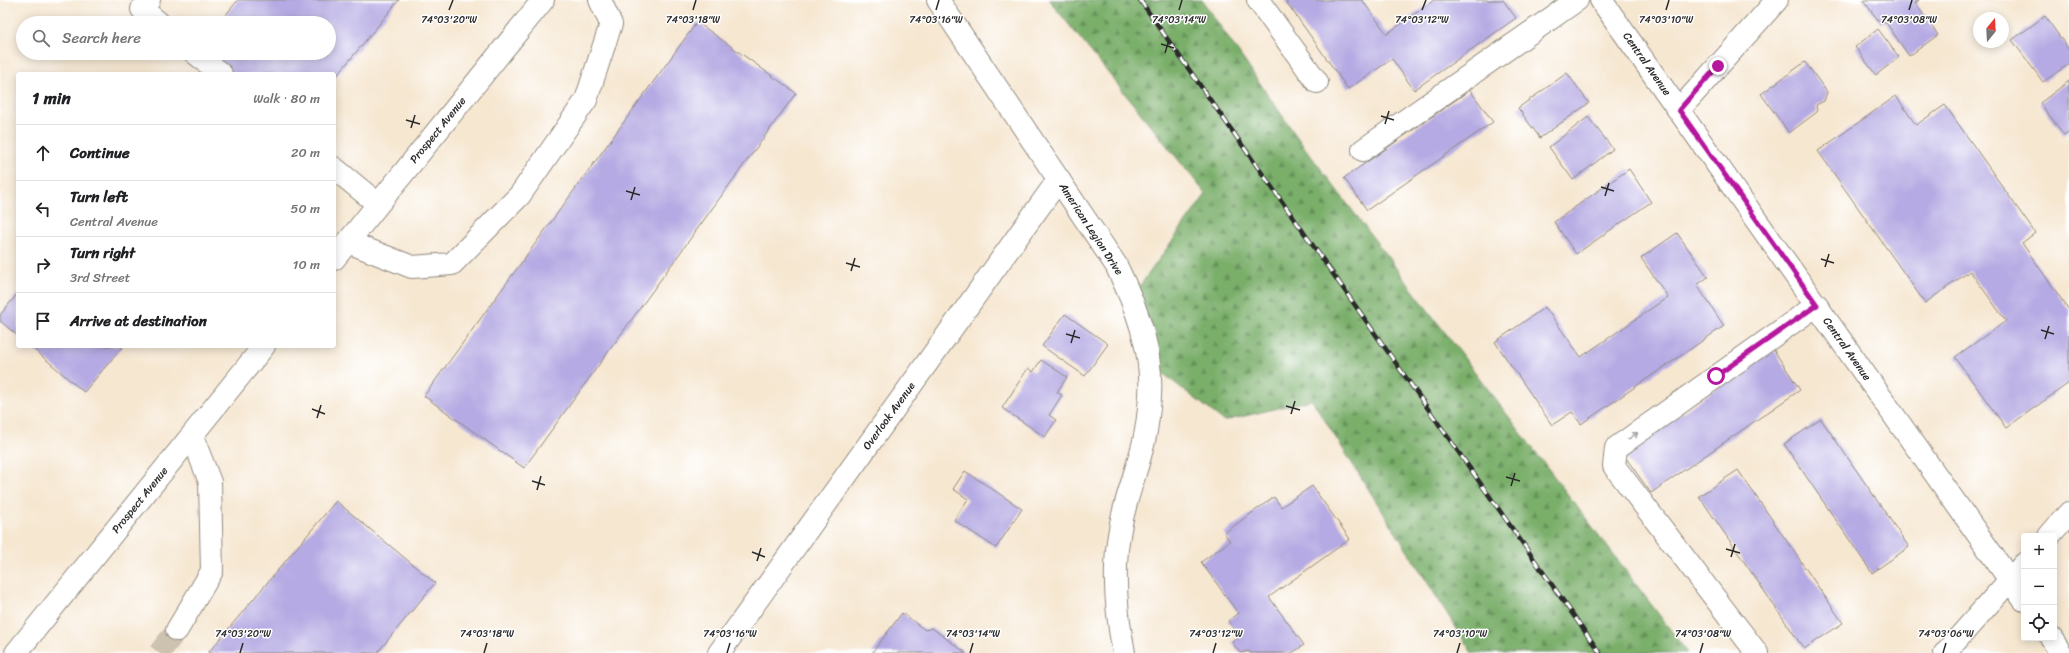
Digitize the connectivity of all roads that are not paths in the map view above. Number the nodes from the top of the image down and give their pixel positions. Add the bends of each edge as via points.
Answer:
1 (149, 0) edge
2 (543, 0) edge
3 (600, 0) edge
4 (938, 0) edge
5 (1258, 0) edge
6 (1577, 0) edge
7 (1601, 0) edge
8 (1777, 0) edge
9 (150, 16) edge
10 (203, 60) edge
11 (218, 72) edge
12 (1317, 82) dead end
13 (1679, 110) junction
14 (1362, 150) dead end
15 (336, 170) edge
16 (1059, 179) junction
17 (378, 204) junction
18 (348, 242) junction
19 (336, 257) edge
20 (1817, 305) junction
21 (262, 348) edge
22 (192, 436) junction
23 (2069, 513) edge
24 (2052, 533) edge
25 (2017, 572) edge
26 (2021, 588) edge
27 (177, 630) tunnel mouth
28 (2053, 641) edge
29 (16, 653) edge
30 (718, 653) edge
31 (1124, 653) edge
32 (1757, 653) edge
33 (1945, 653) edge
34 (2061, 653) edge

1 - 9 street via 142,9
2 - 17 street, Prospect Avenue
3 - 18 street via 610,24 586,100 520,195 452,264 412,267
4 - 16 street, American Legion Drive
5 - 12 street
6 - 14 street
7 - 13 street, Central Avenue
8 - 13 street
10 - 11 street
13 - 20 street, Central Avenue
15 - 17 street
16 - 30 street, Overlook Avenue
16 - 31 street, American Legion Drive via 1116,265 1134,303 1147,348 1150,395 1144,441 1119,530 1115,579 1118,622
17 - 18 street, Prospect Avenue
18 - 19 street, Prospect Avenue
20 - 25 street, Central Avenue
32 -> 20 street via 1614,466 1616,448
21 - 22 street, Prospect Avenue
22 - 27 street via 210,482 212,571
22 - 29 street, Prospect Avenue
23 - 24 street
25 - 26 street, Central Avenue
25 - 33 street
28 - 34 street

